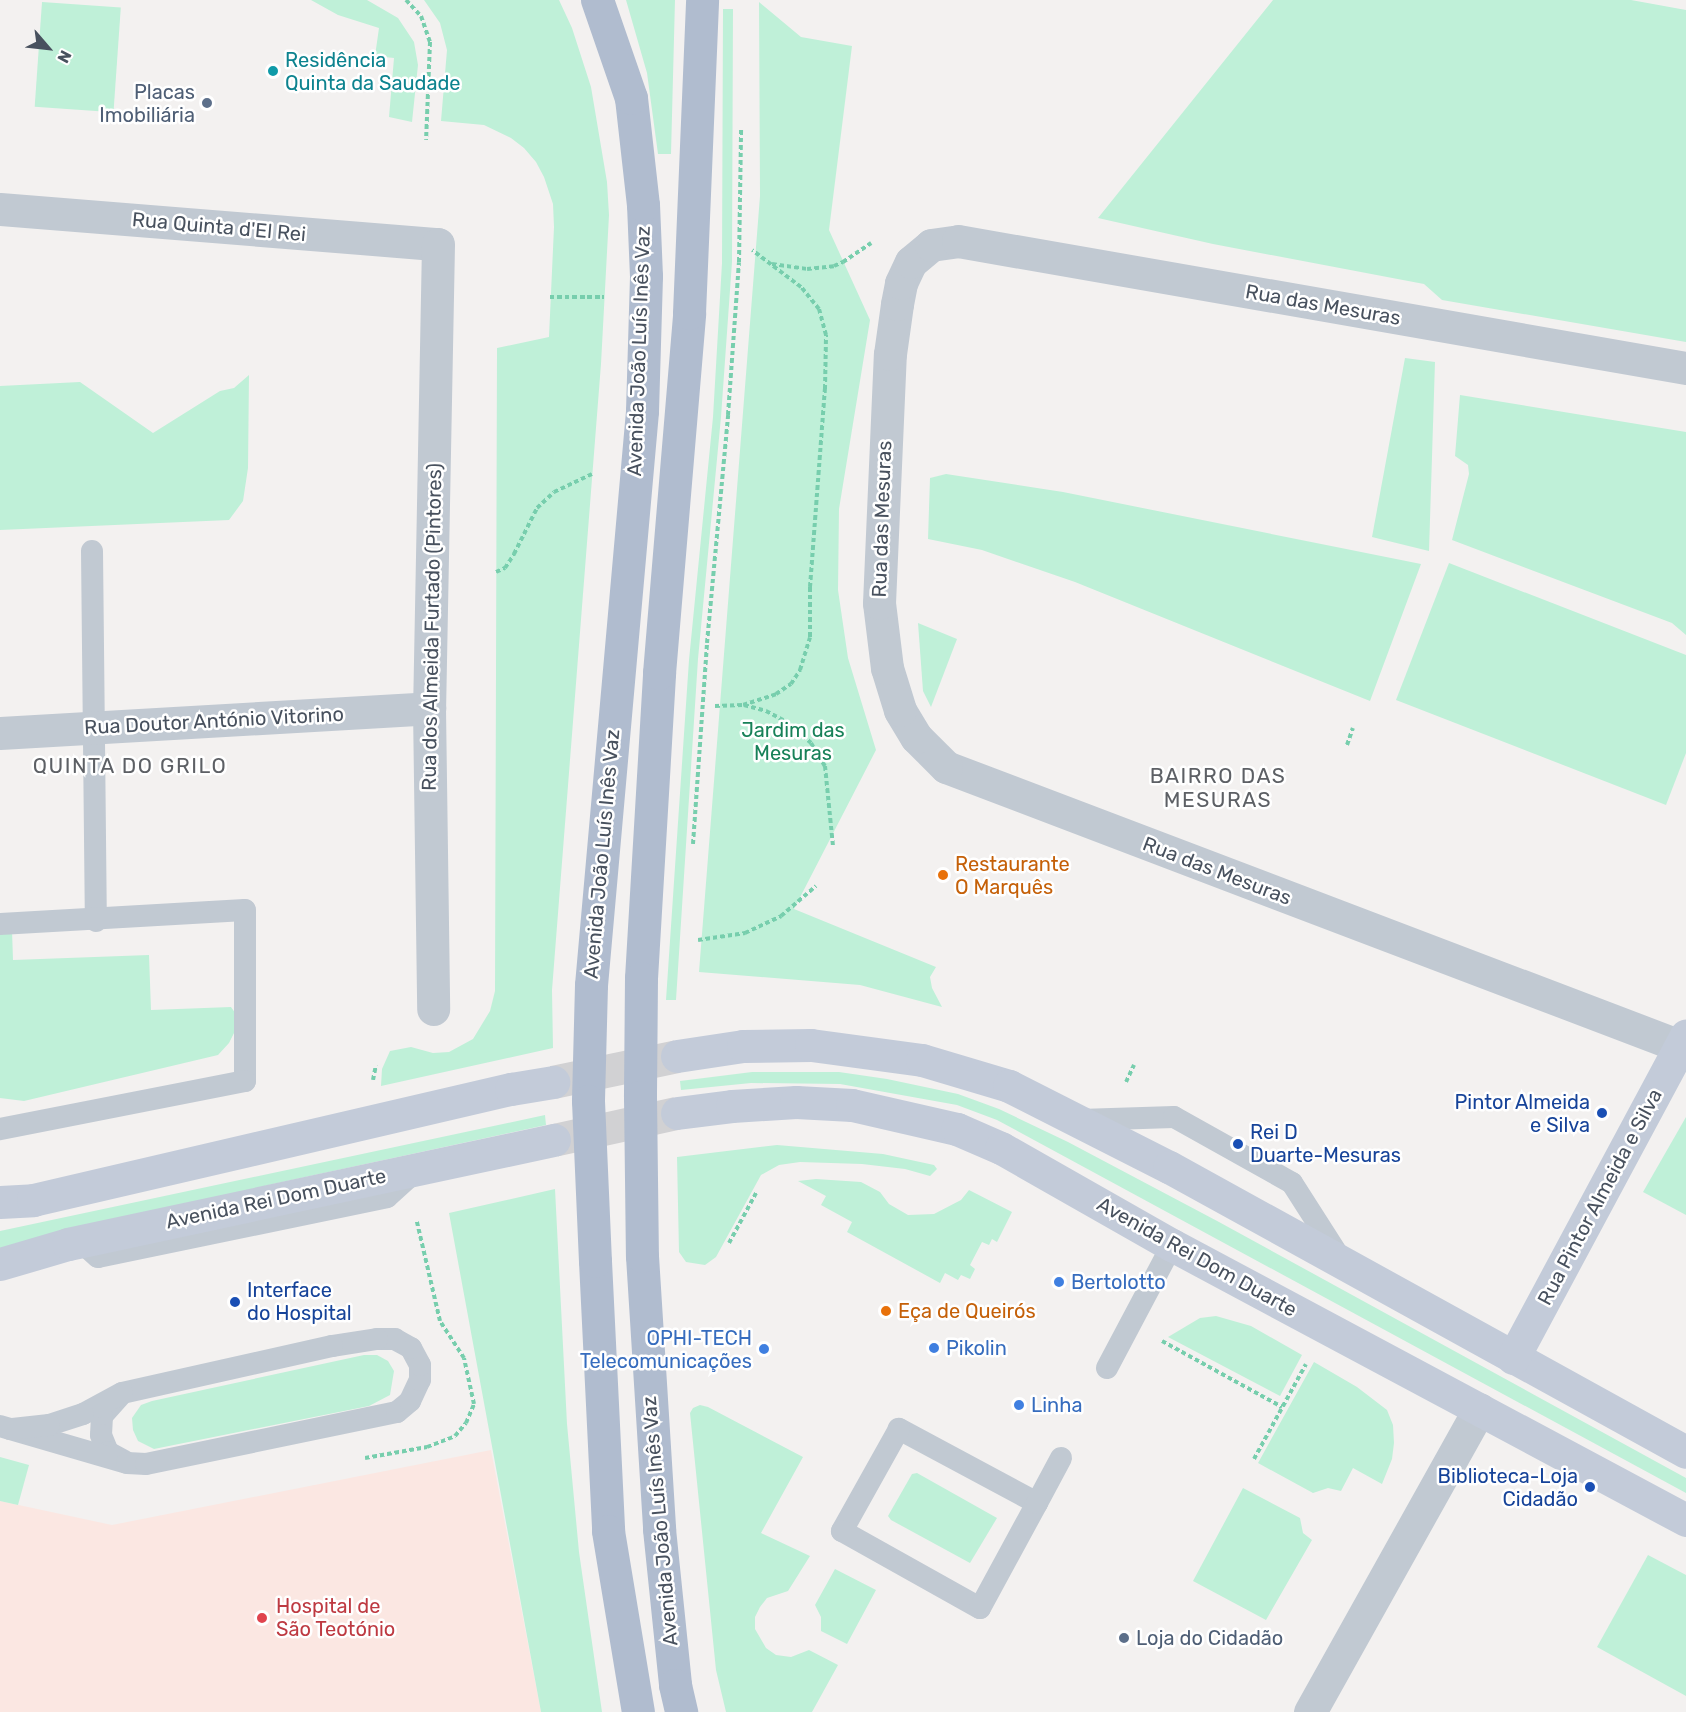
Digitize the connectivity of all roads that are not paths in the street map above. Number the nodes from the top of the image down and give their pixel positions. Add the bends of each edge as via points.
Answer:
1 (597, 0) edge
2 (702, 0) edge
3 (0, 209) edge
4 (438, 244) joint
5 (1686, 368) edge
6 (92, 551) dead end
7 (429, 708) junction
8 (92, 729) junction
9 (0, 734) edge
10 (96, 921) junction
11 (0, 924) edge
12 (433, 1009) dead end
13 (1683, 1041) edge
14 (677, 1056) tunnel mouth
15 (553, 1082) tunnel mouth
16 (677, 1113) tunnel mouth
17 (1077, 1120) junction
18 (0, 1129) edge
19 (554, 1140) tunnel mouth
20 (0, 1202) edge
21 (1172, 1245) junction
22 (0, 1264) edge
23 (1344, 1264) junction
24 (1514, 1358) junction
25 (1107, 1368) dead end
26 (122, 1393) junction
27 (1479, 1409) junction
28 (5, 1428) edge
29 (1686, 1452) edge
30 (1061, 1458) dead end
31 (127, 1463) junction
32 (1037, 1503) junction
33 (1686, 1520) edge
34 (638, 1712) edge
35 (681, 1712) edge
36 (1310, 1712) edge

1 - 34 main road, Avenida João Luís Inês Vaz, bridge via 631,98 646,276 642,411 591,985 588,1101 609,1531
2 - 35 main road, Avenida João Luís Inês Vaz, bridge via 689,313 659,673 641,978 639,1097 642,1256 659,1528
3 - 4 street, Rua Quinta d'El Rei
4 - 7 street, Rua dos Almeida Furtado (Pintores)
5 - 13 street, Rua das Mesuras via 958,241 938,243 911,262 897,304 890,354 879,603 887,668 900,710 916,737 946,767
6 - 8 lane
7 - 8 street, Rua Doutor António Vitorino
7 - 12 street, Rua dos Almeida Furtado (Pintores)
8 - 9 street, Rua Doutor António Vitorino
8 - 10 lane
10 - 11 lane
10 - 18 lane via 245,910 245,1081
13 - 24 main road, Rua Pintor Almeida e Silva
14 - 17 main road via 744,1046 811,1045 874,1052 922,1060 1009,1086
15 - 20 main road via 33,1200
16 - 21 main road, Avenida Rei Dom Duarte via 796,1102 909,1116 957,1129 1001,1148
17 - 23 main road
17 - 23 lane via 1174,1117 1292,1184
19 - 22 main road, Avenida Rei Dom Duarte via 80,1241
21 - 25 lane
21 - 27 main road, Avenida Rei Dom Duarte
23 - 24 main road
24 - 29 main road
26 - 28 lane via 83,1414 49,1425
26 - 31 lane via 102,1416 102,1435 108,1452
26 - 31 lane via 377,1339 395,1339 411,1348 420,1365 420,1380 410,1401 397,1412 147,1464
27 - 33 main road, Avenida Rei Dom Duarte
27 - 36 street
28 - 31 lane
30 - 32 lane
32 - 32 lane via 899,1429 842,1532 980,1608

